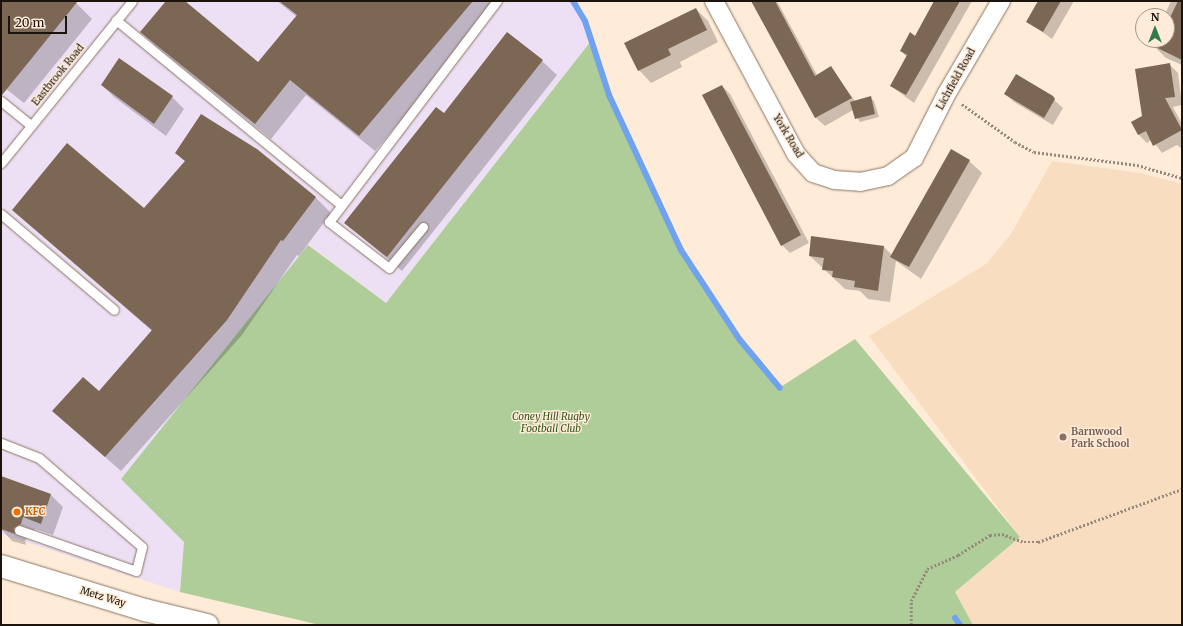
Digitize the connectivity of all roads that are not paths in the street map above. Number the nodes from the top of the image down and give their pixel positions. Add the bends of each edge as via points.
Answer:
1 (132, 1) edge
2 (496, 1) edge
3 (714, 1) edge
4 (1001, 1) edge
5 (116, 20) junction
6 (1, 101) edge
7 (31, 125) junction
8 (914, 158) joint
9 (1, 163) edge
10 (341, 205) junction
11 (1, 214) edge
12 (423, 227) dead end
13 (114, 310) dead end
14 (1, 443) edge
15 (19, 530) dead end
16 (1, 566) edge
17 (203, 624) edge

1 - 5 lane, Eastbrook Road
2 - 10 lane
3 - 8 street, York Road via 796,154 813,173 834,180 860,182 888,176
4 - 8 street, Lichfield Road via 947,93
5 - 7 lane, Eastbrook Road
5 - 10 lane
6 - 7 lane
7 - 9 lane, Eastbrook Road
10 - 12 lane via 330,218 330,224 389,268
11 - 13 lane
14 - 15 lane via 39,458 142,547 136,571
16 - 17 street, Metz Way via 145,610

